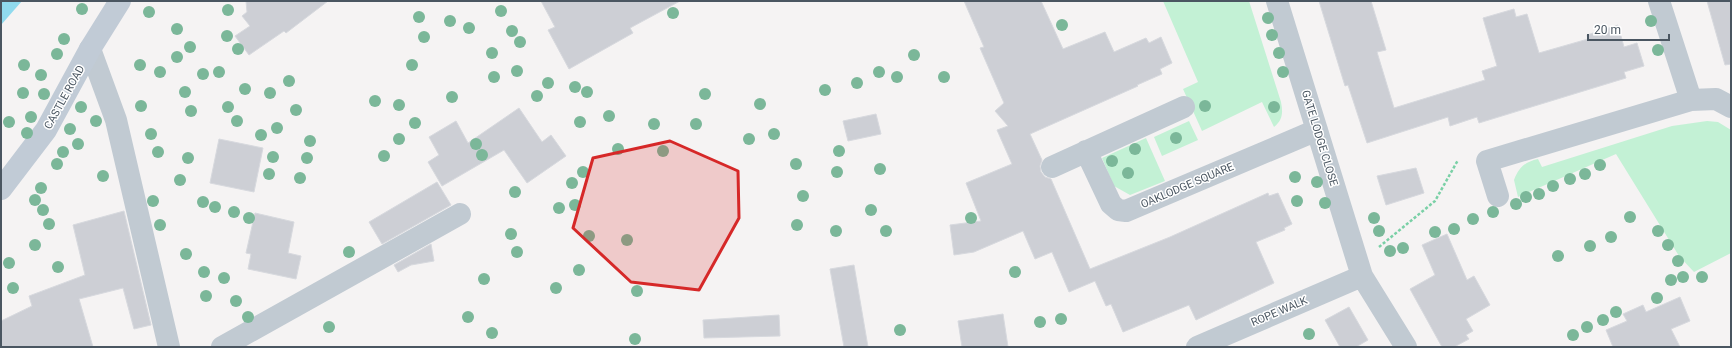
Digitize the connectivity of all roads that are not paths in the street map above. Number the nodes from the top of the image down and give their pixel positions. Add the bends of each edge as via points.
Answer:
1 (120, 1) edge
2 (1277, 1) edge
3 (1659, 1) edge
4 (90, 49) junction
5 (1691, 100) junction
6 (1731, 107) edge
7 (1184, 108) dead end
8 (1317, 130) junction
9 (1086, 151) junction
10 (1052, 166) dead end
11 (1, 189) edge
12 (1498, 196) dead end
13 (460, 214) dead end
14 (1360, 269) junction
15 (169, 347) edge
16 (222, 347) edge
17 (1197, 347) edge
18 (1406, 347) edge

1 - 4 main road, CASTLE ROAD
2 - 8 street, GATE LODGE CLOSE
3 - 5 street
4 - 11 main road, CASTLE ROAD via 46,130
4 - 15 street via 116,120
5 - 6 street via 1716,99
5 - 12 street via 1487,161
7 - 9 street
8 - 9 street, OAKLODGE SQUARE via 1126,211 1118,210 1111,204
8 - 14 street, GATE LODGE CLOSE
9 - 10 street
13 - 16 street
14 - 17 street, ROPE WALK
14 - 18 street, GATE LODGE CLOSE

